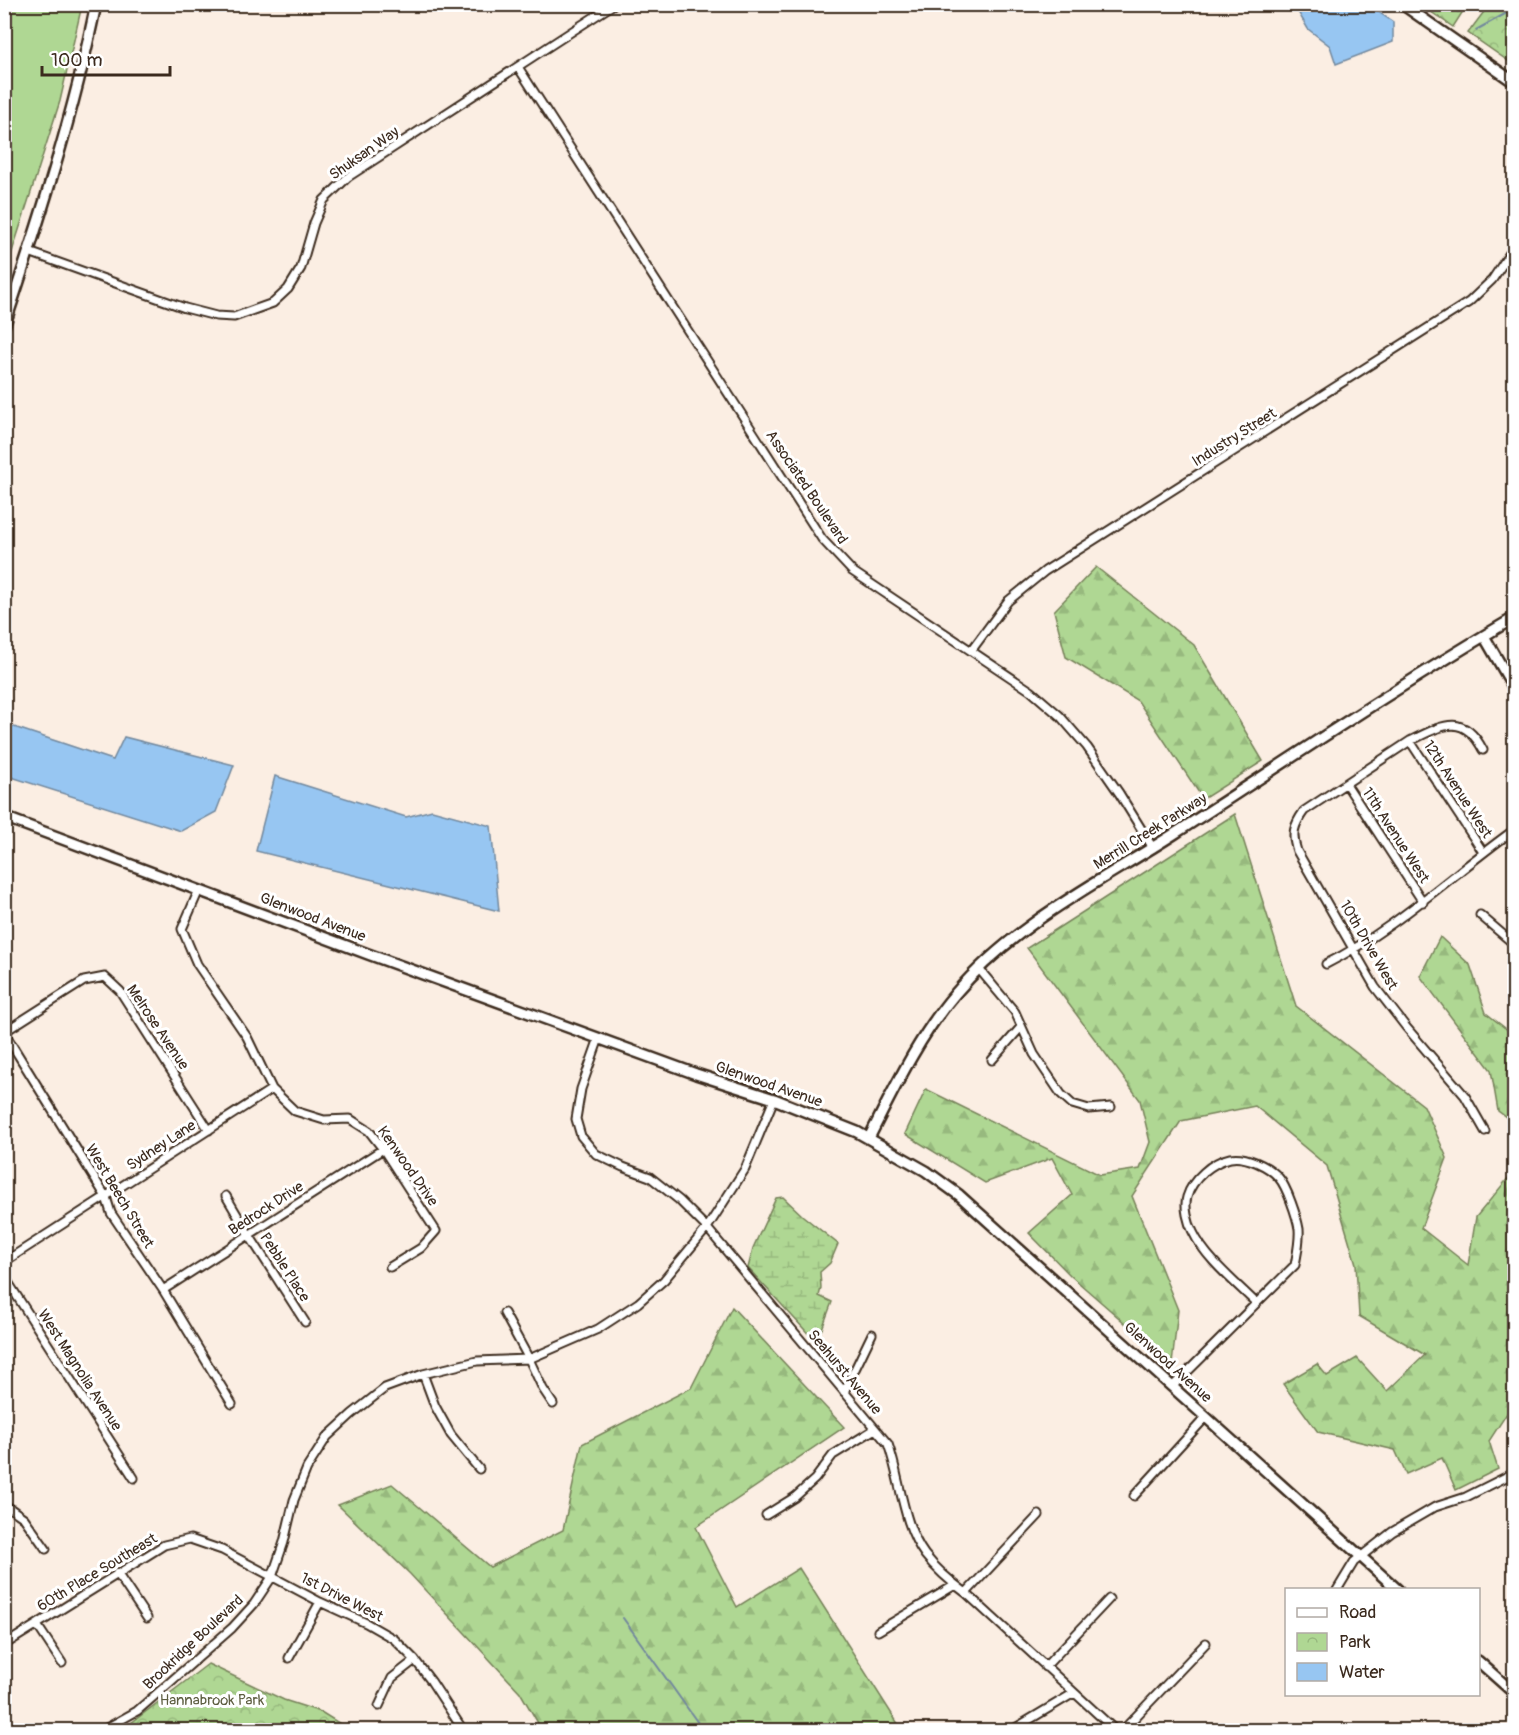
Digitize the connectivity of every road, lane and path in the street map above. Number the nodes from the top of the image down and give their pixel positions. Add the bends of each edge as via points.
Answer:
1 (96, 4) edge
2 (614, 4) edge
3 (1402, 4) edge
4 (518, 67) junction
5 (1515, 82) edge
6 (1515, 247) edge
7 (29, 252) junction
8 (4, 327) edge
9 (1515, 618) edge
10 (1484, 636) junction
11 (971, 651) junction
12 (1515, 688) edge
13 (1410, 741) junction
14 (1483, 750) dead end
15 (1346, 783) junction
16 (4, 818) edge
17 (1515, 830) edge
18 (1153, 848) junction
19 (1484, 852) junction
20 (199, 890) junction
21 (1423, 902) junction
22 (1480, 915) dead end
23 (1515, 944) edge
24 (1354, 950) junction
25 (1326, 964) dead end
26 (979, 969) junction
27 (1021, 1027) junction
28 (4, 1032) edge
29 (599, 1038) junction
30 (992, 1060) dead end
31 (272, 1089) junction
32 (774, 1100) junction
33 (1111, 1107) dead end
34 (209, 1130) junction
35 (1485, 1131) dead end
36 (868, 1138) junction
37 (383, 1149) junction
38 (226, 1196) dead end
39 (106, 1197) junction
40 (707, 1228) junction
41 (249, 1235) junction
42 (4, 1262) edge
43 (390, 1267) dead end
44 (4, 1276) edge
45 (163, 1290) junction
46 (1256, 1303) junction
47 (504, 1313) dead end
48 (304, 1322) dead end
49 (872, 1334) dead end
50 (529, 1359) junction
51 (423, 1374) junction
52 (1173, 1386) junction
53 (844, 1392) junction
54 (232, 1404) dead end
55 (553, 1404) dead end
56 (1206, 1417) junction
57 (874, 1429) junction
58 (479, 1469) dead end
59 (1515, 1473) edge
60 (134, 1478) dead end
61 (1134, 1496) dead end
62 (4, 1504) edge
63 (766, 1515) dead end
64 (1039, 1515) dead end
65 (45, 1549) dead end
66 (1362, 1557) junction
67 (117, 1573) junction
68 (272, 1577) junction
69 (955, 1585) junction
70 (1338, 1588) edge
71 (1396, 1588) edge
72 (966, 1593) junction
73 (1110, 1599) dead end
74 (320, 1602) junction
75 (147, 1618) dead end
76 (37, 1625) junction
77 (878, 1631) dead end
78 (1206, 1643) dead end
79 (4, 1645) edge
80 (290, 1658) dead end
81 (415, 1660) junction
82 (1480, 1662) edge
83 (62, 1664) dead end
84 (1045, 1667) junction
85 (1515, 1693) edge
86 (1074, 1694) junction
87 (379, 1706) dead end
88 (103, 1731) edge
89 (463, 1731) edge
90 (1012, 1731) edge
91 (1115, 1731) edge
92 (1124, 1731) edge

1 - 7 street via 86,54
2 - 4 street, Shuksan Way
3 - 5 street
4 - 7 street, Shuksan Way via 348,177 324,200 301,268 288,289 273,303 252,311 234,317 206,314
4 - 11 street, Associated Boulevard via 822,539 852,571
6 - 11 street, Industry Street via 1492,280 1469,302 1024,587 1008,601
7 - 8 street
9 - 10 street, Merrill Creek Parkway
10 - 12 street
10 - 18 street, Merrill Creek Parkway
11 - 18 street, Associated Boulevard via 1031,691 1060,716 1087,747
13 - 14 street via 1448,724 1460,725
13 - 15 street
13 - 19 street, 12th Avenue West
15 - 21 street, 11th Avenue West
15 - 24 street, 10th Drive West via 1304,811 1292,837
16 - 20 street, Glenwood Avenue
17 - 19 street
18 - 26 street, Merrill Creek Parkway via 1053,910
19 - 21 street
20 - 29 street, Glenwood Avenue
20 - 31 street, Kenwood Drive via 182,929 197,964 247,1037
21 - 24 street
22 - 23 street
24 - 25 street
24 - 35 street, 10th Drive West via 1406,1027 1465,1096
26 - 27 street via 1015,1012
26 - 36 street, Merrill Creek Parkway via 939,1015
27 - 30 street
27 - 33 street via 1034,1054 1072,1104 1089,1109
28 - 34 street, Melrose Avenue via 84,981 105,977 120,992
28 - 39 street, West Beech Street
29 - 32 street, Glenwood Avenue
29 - 40 street, Seahurst Avenue via 579,1099 576,1119 581,1136 596,1154 661,1184
31 - 34 street, Sydney Lane
31 - 37 street, Kenwood Drive via 295,1111 324,1120 351,1119 369,1131
32 - 36 street, Glenwood Avenue
32 - 40 street, Brookridge Boulevard via 745,1170
34 - 39 street, Sydney Lane
36 - 52 street, Glenwood Avenue via 959,1195
37 - 41 street, Bedrock Drive
37 - 43 street, Kenwood Drive via 436,1231 421,1248
38 - 41 street, Pebble Place
39 - 42 street, Sydney Lane
39 - 45 street, West Beech Street via 111,1214
40 - 50 street, Brookridge Boulevard via 664,1280 638,1303 598,1329
40 - 53 street, Seahurst Avenue
41 - 45 street, Bedrock Drive
41 - 48 street, Pebble Place
44 - 60 street, West Magnolia Avenue
45 - 54 street, West Beech Street
46 - 46 street via 1295,1265 1299,1229 1279,1179 1261,1165 1230,1158 1204,1171 1193,1185 1187,1197 1187,1214 1199,1244
46 - 52 street
47 - 50 street
49 - 53 street
50 - 51 street, Brookridge Boulevard via 477,1362
50 - 55 street
51 - 58 street via 451,1435
51 - 68 street, Brookridge Boulevard via 385,1388 327,1437 307,1468 294,1500
52 - 56 street, Glenwood Avenue
53 - 57 street, Seahurst Avenue
56 - 61 street
56 - 66 street, Glenwood Avenue
57 - 63 street via 833,1455 795,1497
57 - 69 street, Seahurst Avenue via 888,1444 912,1528 924,1553
59 - 66 street via 1467,1497 1435,1507 1392,1532
62 - 65 street via 24,1518
64 - 72 street
66 - 70 street via 1354,1562
66 - 71 street, Glenwood Avenue
67 - 68 street, 60th Place Southeast via 164,1545 189,1539 222,1550
67 - 75 street
67 - 76 street, 60th Place Southeast
68 - 74 street, 1st Drive West
68 - 88 street, Brookridge Boulevard via 254,1604 207,1651 137,1711
69 - 72 street, Seahurst Avenue
69 - 77 street
72 - 84 street, Seahurst Avenue
73 - 84 street
74 - 80 street
74 - 81 street, 1st Drive West via 394,1639
76 - 79 street, 60th Place Southeast
76 - 83 street
78 - 92 street
81 - 87 street via 392,1678
81 - 89 street, 1st Drive West
82 - 85 street
84 - 86 street, Seahurst Avenue
86 - 90 street
86 - 91 street, Seahurst Avenue

